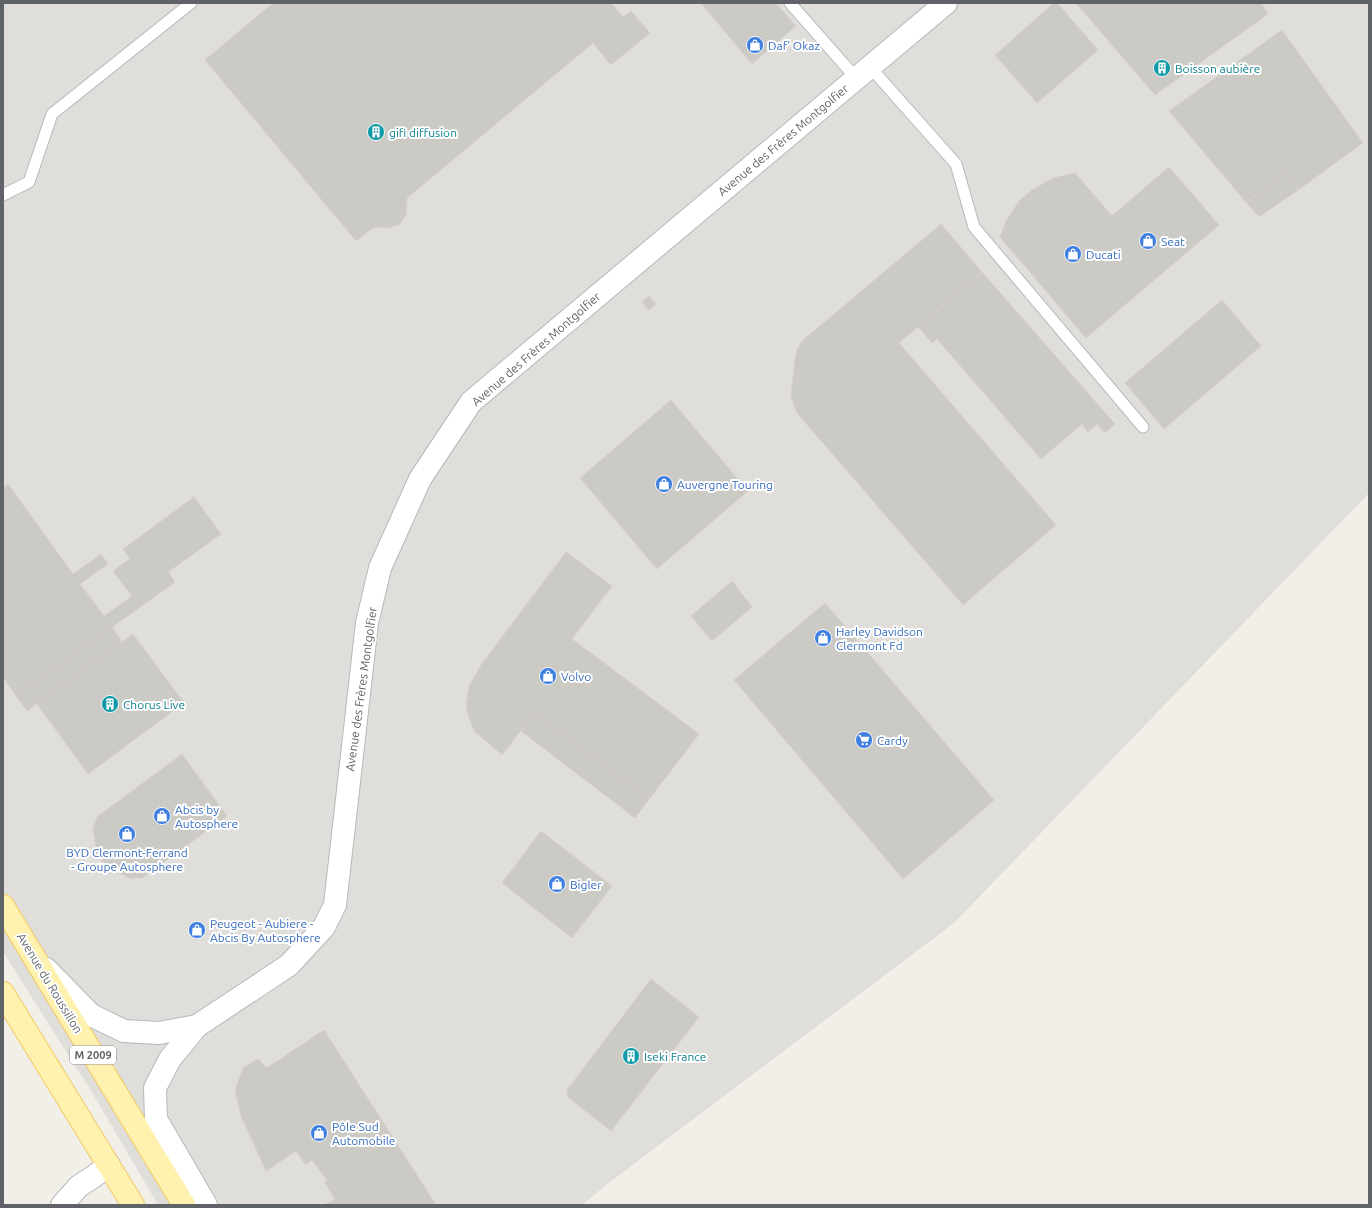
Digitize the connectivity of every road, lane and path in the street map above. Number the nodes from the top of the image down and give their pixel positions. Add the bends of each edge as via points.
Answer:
1 (191, 3) edge
2 (790, 3) edge
3 (946, 3) edge
4 (863, 72) junction
5 (3, 195) edge
6 (1143, 427) dead end
7 (3, 906) edge
8 (33, 955) junction
9 (3, 992) edge
10 (197, 1026) junction
11 (108, 1165) junction
12 (62, 1205) edge
13 (134, 1205) edge
14 (184, 1205) edge
15 (206, 1205) edge

1 - 5 lane via 52,114 29,182
2 - 4 lane
3 - 4 street, Avenue des Frères Montgolfier
4 - 6 lane via 956,164 974,227
4 - 10 street, Avenue des Frères Montgolfier via 471,402 420,479 380,568 367,623 335,905 324,928 289,965
7 - 8 main road, Avenue du Roussillon / M 2009
8 - 10 street via 91,1015 124,1030 159,1033
8 - 14 main road, Avenue du Roussillon / M 2009
9 - 11 main road
10 - 15 street via 170,1059 155,1088 156,1119
11 - 12 street via 79,1186
11 - 13 main road

